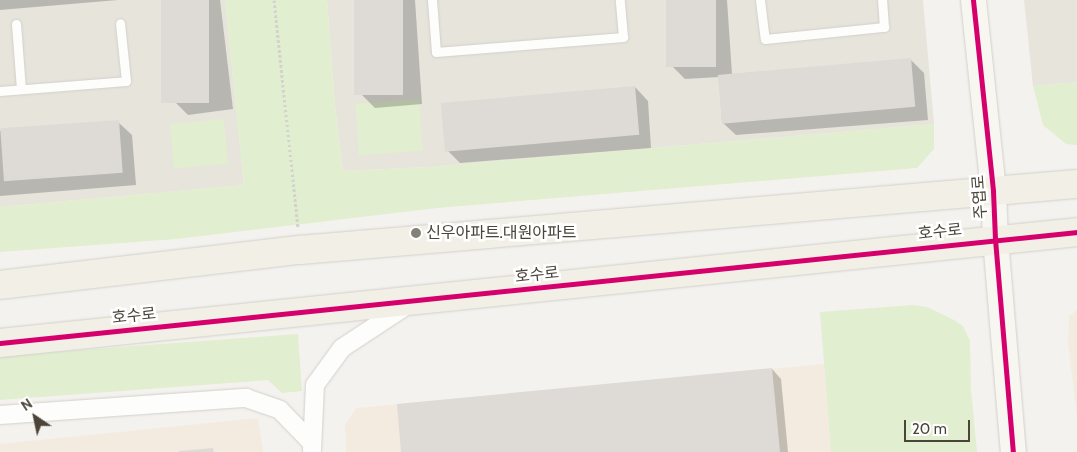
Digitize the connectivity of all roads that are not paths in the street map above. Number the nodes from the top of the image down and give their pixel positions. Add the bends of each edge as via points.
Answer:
1 (432, 0) edge
2 (620, 0) edge
3 (760, 0) edge
4 (882, 0) edge
5 (973, 0) edge
6 (120, 23) dead end
7 (16, 24) dead end
8 (21, 89) junction
9 (0, 91) edge
10 (1077, 184) edge
11 (993, 191) junction
12 (1077, 232) edge
13 (995, 239) junction
14 (0, 285) edge
15 (416, 300) junction
16 (0, 343) edge
17 (0, 414) edge
18 (312, 448) edge
19 (1013, 452) edge

1 - 2 lane via 436,52 623,38
3 - 4 lane via 765,39 884,27
5 - 11 street, 주엽로
6 - 8 lane via 126,80
7 - 8 lane
8 - 9 lane
10 - 11 main road
11 - 13 street, 주엽로
11 - 14 main road via 300,250
12 - 13 main road, 호수로
13 - 15 main road, 호수로
13 - 19 street, 주엽로
15 - 16 main road, 호수로
15 - 18 street via 342,348 315,385
17 - 18 street via 246,398 280,410

